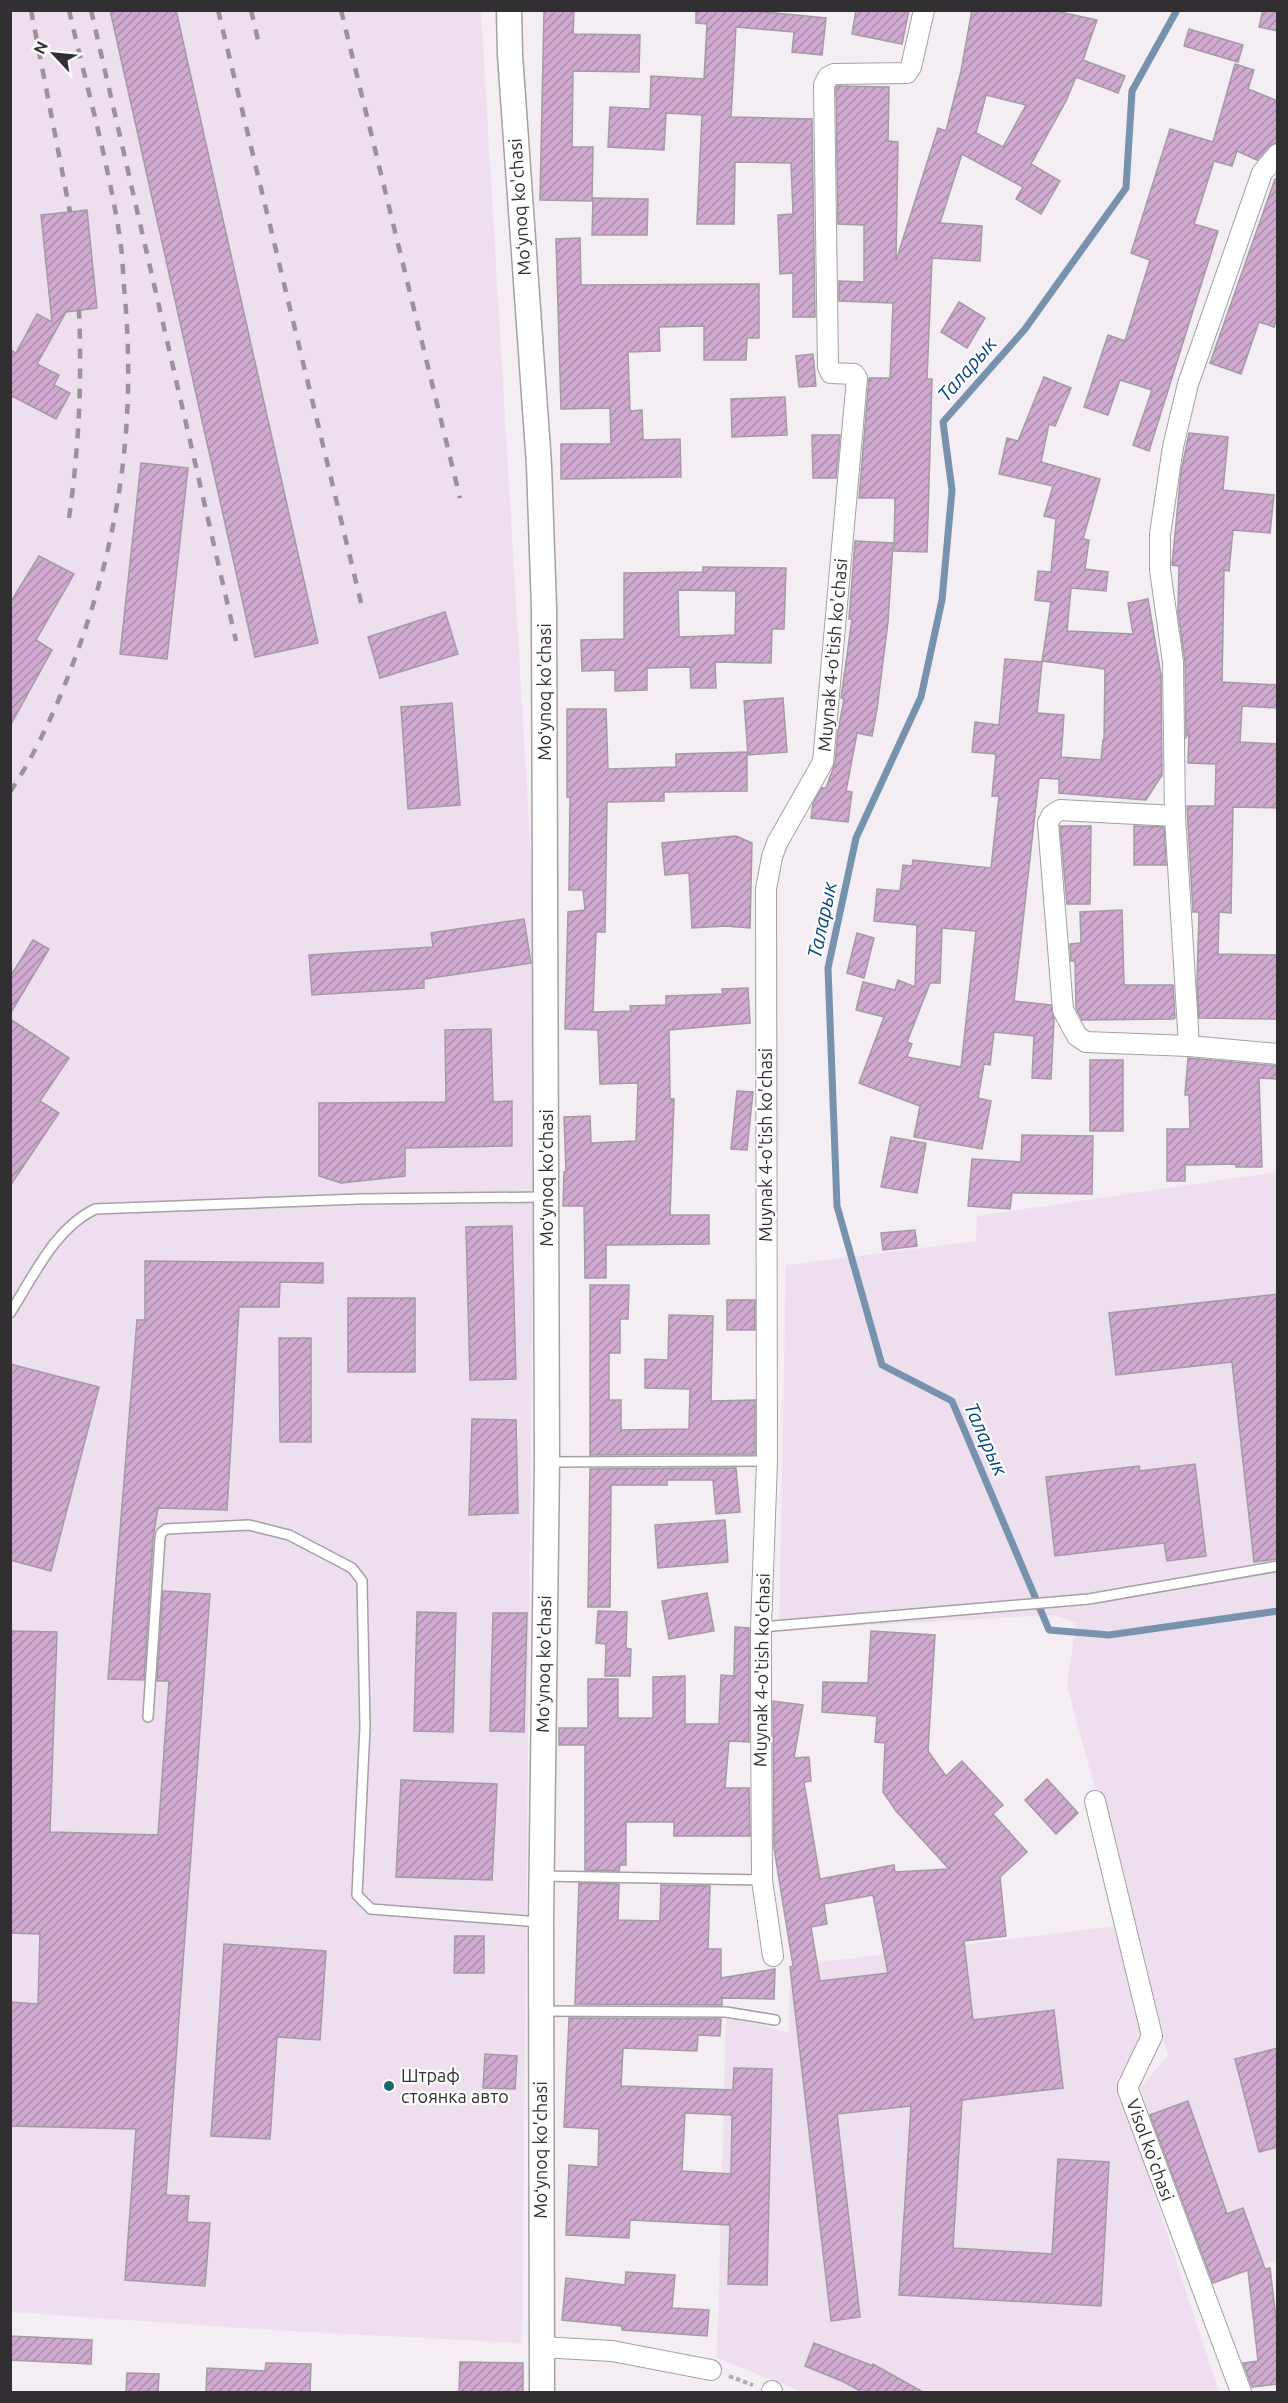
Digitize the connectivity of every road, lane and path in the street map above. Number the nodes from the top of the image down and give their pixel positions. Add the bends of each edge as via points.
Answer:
1 (509, 10) edge
2 (924, 10) edge
3 (1278, 154) edge
4 (1175, 816) junction
5 (1190, 1046) junction
6 (1278, 1054) edge
7 (547, 1197) junction
8 (10, 1313) edge
9 (767, 1461) junction
10 (547, 1462) junction
11 (1278, 1566) edge
12 (761, 1627) junction
13 (148, 1717) dead end
14 (1095, 1801) dead end
15 (542, 1876) junction
16 (762, 1880) junction
17 (541, 1922) junction
18 (773, 1956) dead end
19 (541, 2011) junction
20 (775, 2020) dead end
21 (541, 2347) junction
22 (711, 2370) joint
23 (542, 2392) edge
24 (772, 2392) edge
25 (1240, 2392) edge

1 - 7 street, Moʻynoq ko'chasi via 540,465
2 - 9 street, Muynak 4-o'tish ko'chasi via 907,73 834,74 824,85 828,367 831,373 857,378 823,762 777,843 766,890
3 - 4 street via 1262,173 1188,384 1164,494 1160,570 1173,662
4 - 5 street
4 - 5 street via 1060,810 1048,823 1063,1010 1077,1036 1086,1042
5 - 6 street
7 - 8 lane via 95,1209 81,1216 55,1241
7 - 10 street, Moʻynoq ko'chasi
9 - 10 lane
9 - 12 street, Muynak 4-o'tish ko'chasi
10 - 15 street, Moʻynoq ko'chasi
11 - 12 lane via 1089,1599
12 - 16 street, Muynak 4-o'tish ko'chasi
13 - 17 lane via 161,1533 166,1528 249,1525 289,1535 352,1568 362,1581 365,1726 357,1895 370,1909
14 - 25 street, Visol ko'chasi via 1152,2036 1128,2090
15 - 16 lane
15 - 17 street, Moʻynoq ko'chasi
16 - 18 street, Muynak 4-o'tish ko'chasi
17 - 19 street, Moʻynoq ko'chasi
19 - 20 lane via 726,2012
19 - 21 street, Moʻynoq ko'chasi
21 - 22 street via 612,2351
21 - 23 street, Moʻynoq ko'chasi
22 - 24 path

